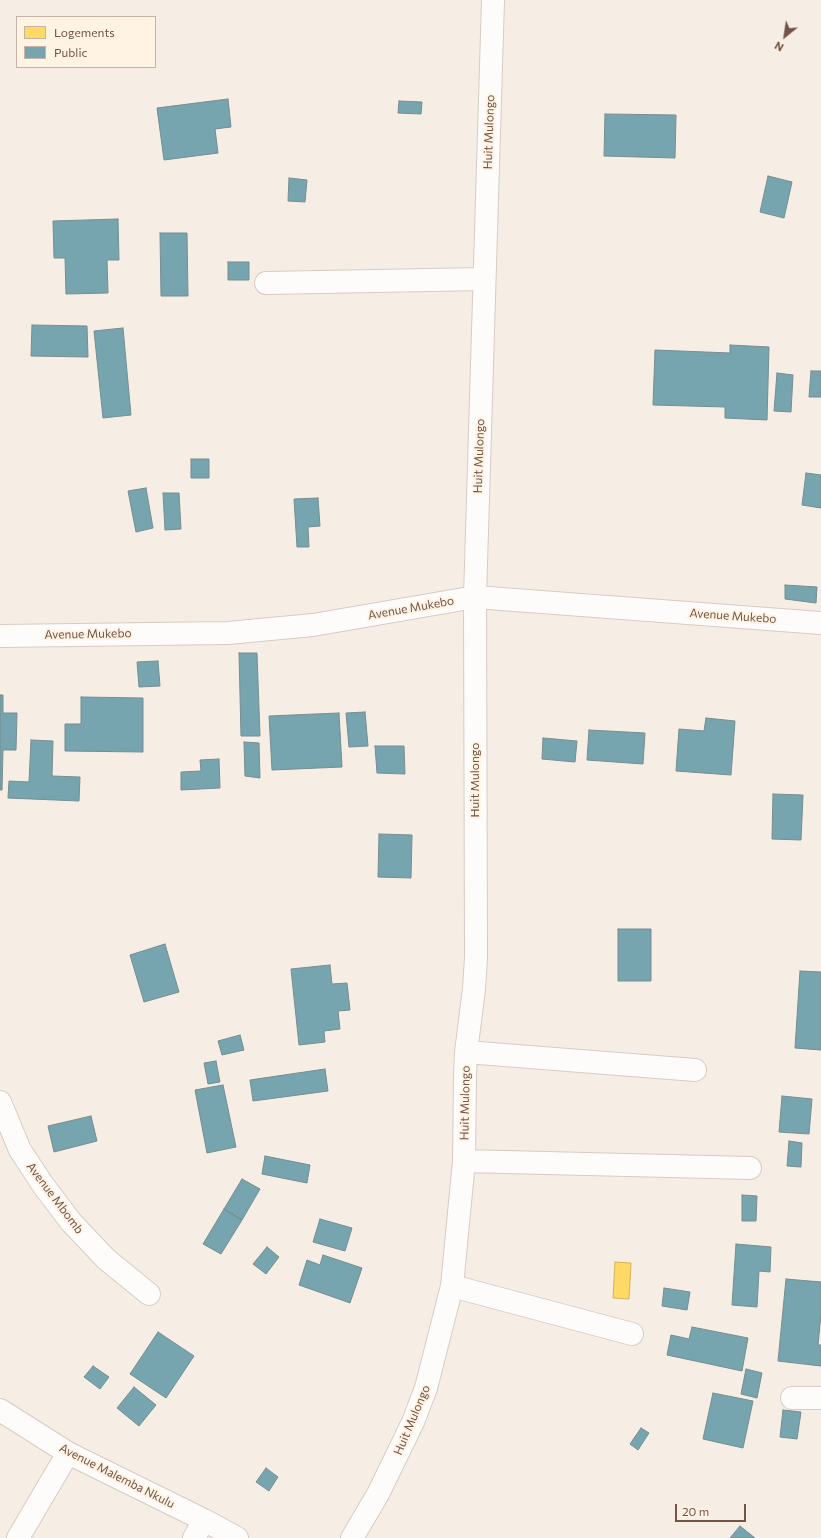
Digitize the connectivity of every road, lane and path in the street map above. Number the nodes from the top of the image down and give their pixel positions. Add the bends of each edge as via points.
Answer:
1 (493, 0) edge
2 (484, 279) junction
3 (266, 283) dead end
4 (475, 597) junction
5 (821, 623) edge
6 (0, 636) edge
7 (466, 1052) junction
8 (695, 1070) dead end
9 (0, 1102) edge
10 (464, 1161) junction
11 (750, 1168) dead end
12 (452, 1286) junction
13 (149, 1294) dead end
14 (632, 1334) dead end
15 (792, 1398) dead end
16 (821, 1398) edge
17 (0, 1410) edge
18 (68, 1453) junction
19 (199, 1529) edge
20 (18, 1538) edge
21 (237, 1538) edge
22 (352, 1538) edge

1 - 2 street, Huit Mulongo
2 - 3 street
2 - 4 street, Huit Mulongo
4 - 5 street, Avenue Mukebo
4 - 6 street, Avenue Mukebo via 313,625 228,633
4 - 7 street, Huit Mulongo via 476,957
7 - 8 street
7 - 10 street, Huit Mulongo
9 - 13 street, Avenue Mbomb via 20,1150 71,1222 106,1259
10 - 11 street
10 - 12 street, Huit Mulongo
12 - 14 street
12 - 22 street, Huit Mulongo via 426,1388 416,1415 378,1494
15 - 16 street
17 - 18 street, Avenue Malemba Nkulu
18 - 19 street, Avenue Malemba Nkulu
18 - 20 street
19 - 21 street, Avenue Malemba Nkulu

